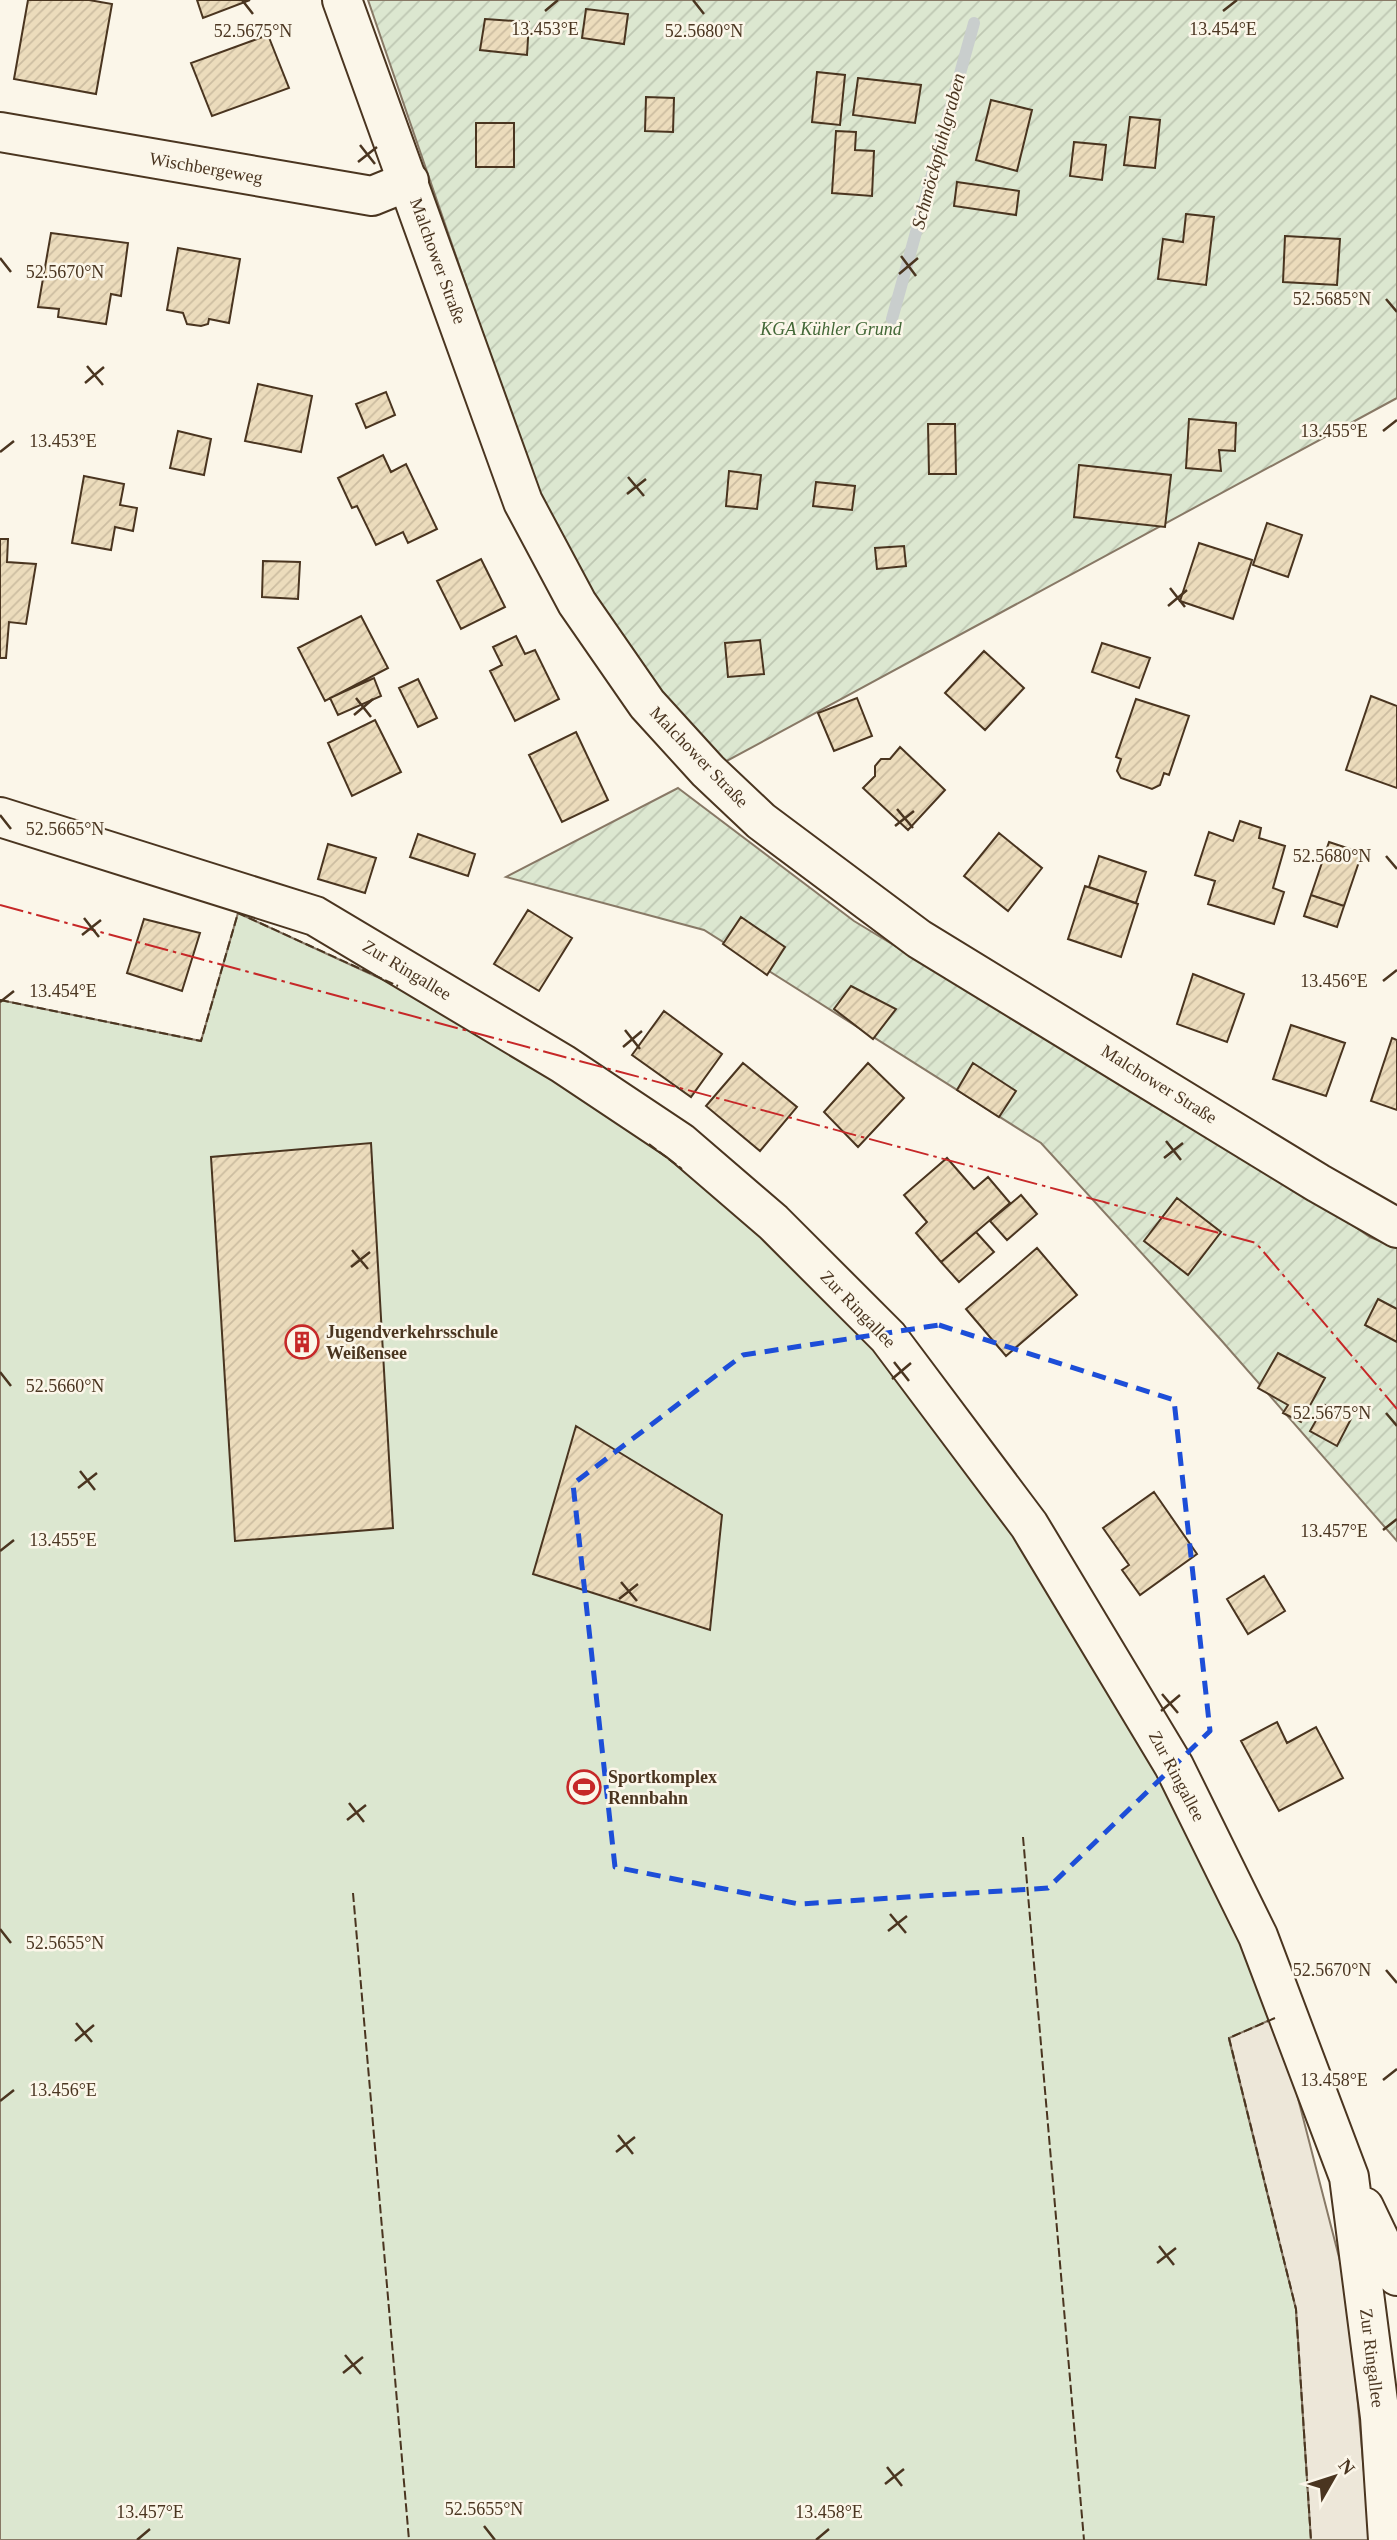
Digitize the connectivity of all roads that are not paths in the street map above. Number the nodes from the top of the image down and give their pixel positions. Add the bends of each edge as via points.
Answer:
1 (342, 0) edge
2 (0, 132) edge
3 (409, 181) junction
4 (0, 817) edge
5 (1397, 1228) edge
6 (1349, 2177) junction
7 (1397, 2276) edge
8 (1388, 2540) edge

1 - 3 street, Malchower Straße
2 - 3 street, Wischbergeweg via 372,196
3 - 5 street, Malchower Straße via 523,502 577,603 648,704 708,771 761,821 919,939
4 - 6 street, Zur Ringallee via 315,916 563,1064 680,1142 773,1222 878,1328 1028,1525 1174,1766 1258,1936
6 - 7 street, Zur Ringallee
6 - 8 street, Zur Ringallee via 1380,2417

